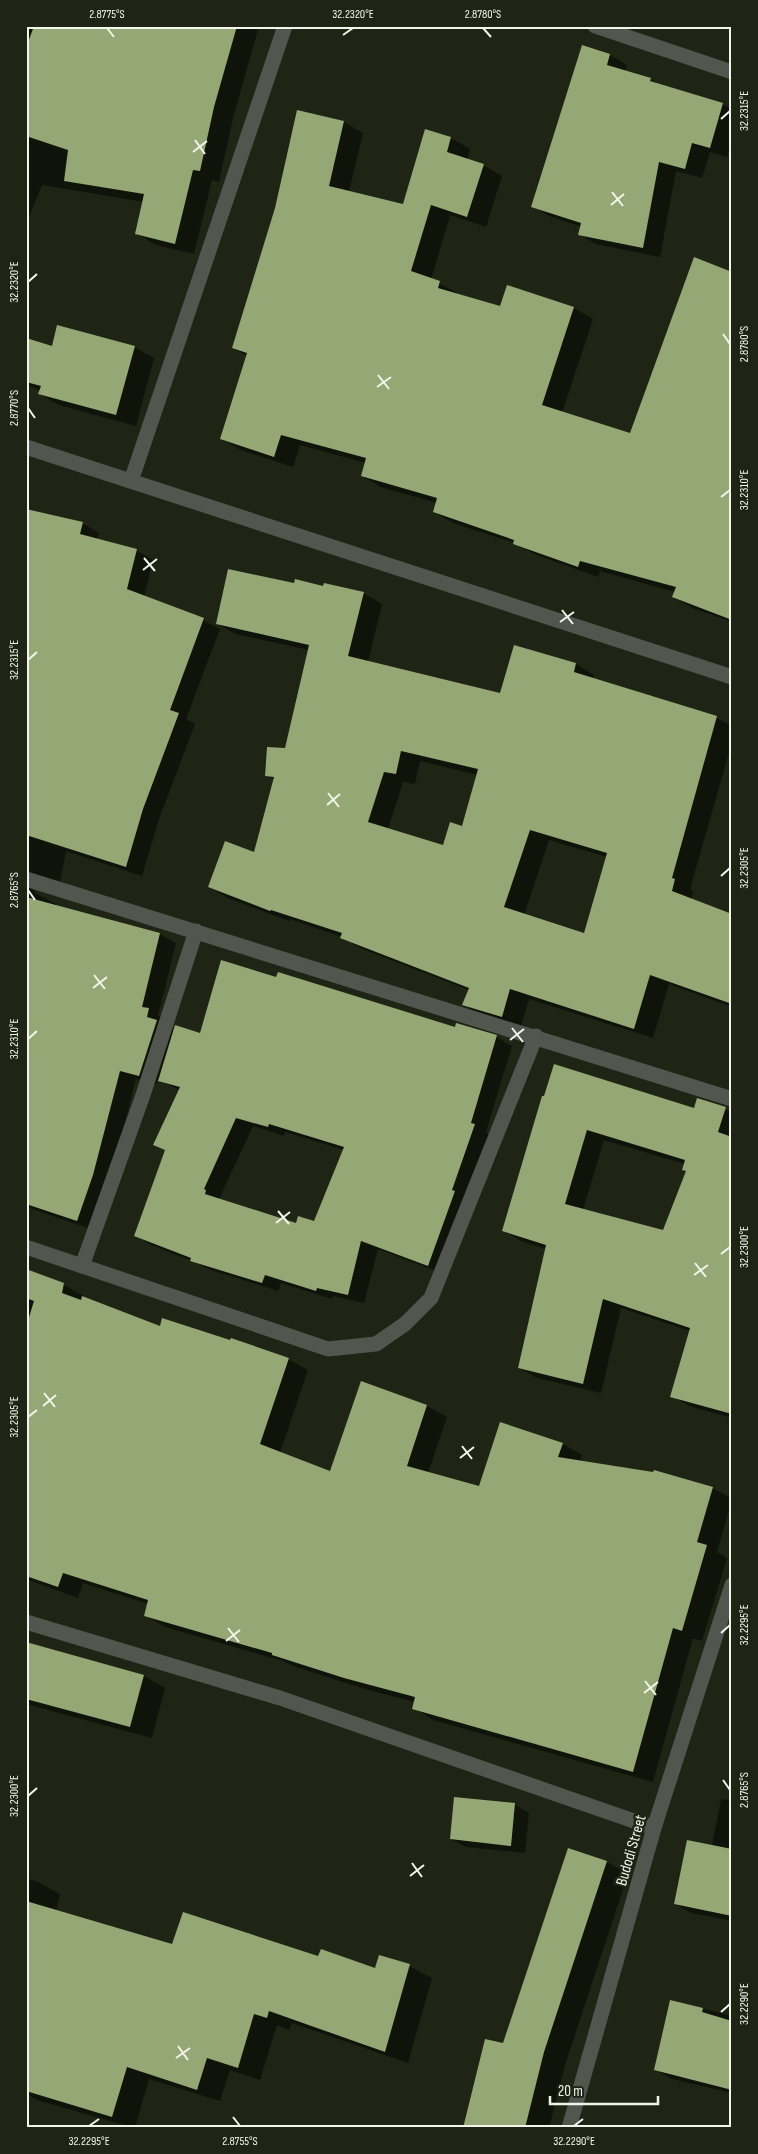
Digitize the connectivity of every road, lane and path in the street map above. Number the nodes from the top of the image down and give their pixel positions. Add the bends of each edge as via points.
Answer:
1 (285, 26) edge
2 (594, 26) edge
3 (732, 72) edge
4 (26, 447) edge
5 (131, 481) junction
6 (732, 677) edge
7 (26, 879) edge
8 (196, 931) junction
9 (536, 1036) junction
10 (732, 1099) edge
11 (26, 1247) edge
12 (82, 1266) junction
13 (732, 1585) edge
14 (26, 1622) edge
15 (654, 1828) junction
16 (569, 2128) edge

1 - 5 street
2 - 3 street
4 - 5 street
5 - 6 street
7 - 8 street
8 - 9 street
8 - 12 street
9 - 10 street
9 - 12 street via 431,1298 405,1324 376,1344 328,1349
11 - 12 street
13 - 15 street, Budodi Street
14 - 15 street via 280,1698
15 - 16 street, Budodi Street

